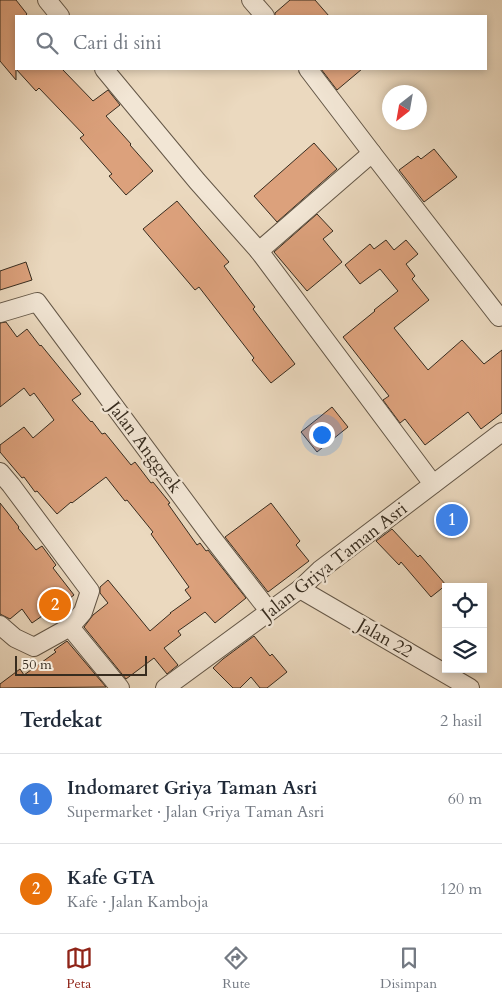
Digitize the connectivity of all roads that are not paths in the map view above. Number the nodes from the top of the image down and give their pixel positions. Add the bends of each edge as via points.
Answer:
1 (47, 0) edge
2 (251, 0) edge
3 (59, 15) edge
4 (264, 15) edge
5 (105, 70) edge
6 (309, 70) edge
7 (372, 153) junction
8 (259, 251) junction
9 (0, 313) edge
10 (499, 317) dead end
11 (502, 432) edge
12 (0, 472) edge
13 (433, 484) junction
14 (300, 589) junction
15 (269, 611) junction
16 (0, 625) edge
17 (70, 627) junction
18 (120, 688) edge
19 (165, 688) edge
20 (470, 688) edge

1 - 3 street
2 - 4 street
5 - 8 street
6 - 7 street
7 - 8 street
7 - 10 street
8 - 13 street
9 - 15 street, Jalan Anggrek via 36,302
11 - 13 street, Jalan Griya Taman Asri
12 - 17 street via 90,591 83,612
13 - 14 street, Jalan Griya Taman Asri via 320,570
14 - 15 street, Jalan Griya Taman Asri
14 - 20 street, Jalan 22
15 - 19 street, Jalan Griya Taman Asri
16 - 17 street via 15,638 34,647
17 - 18 street

